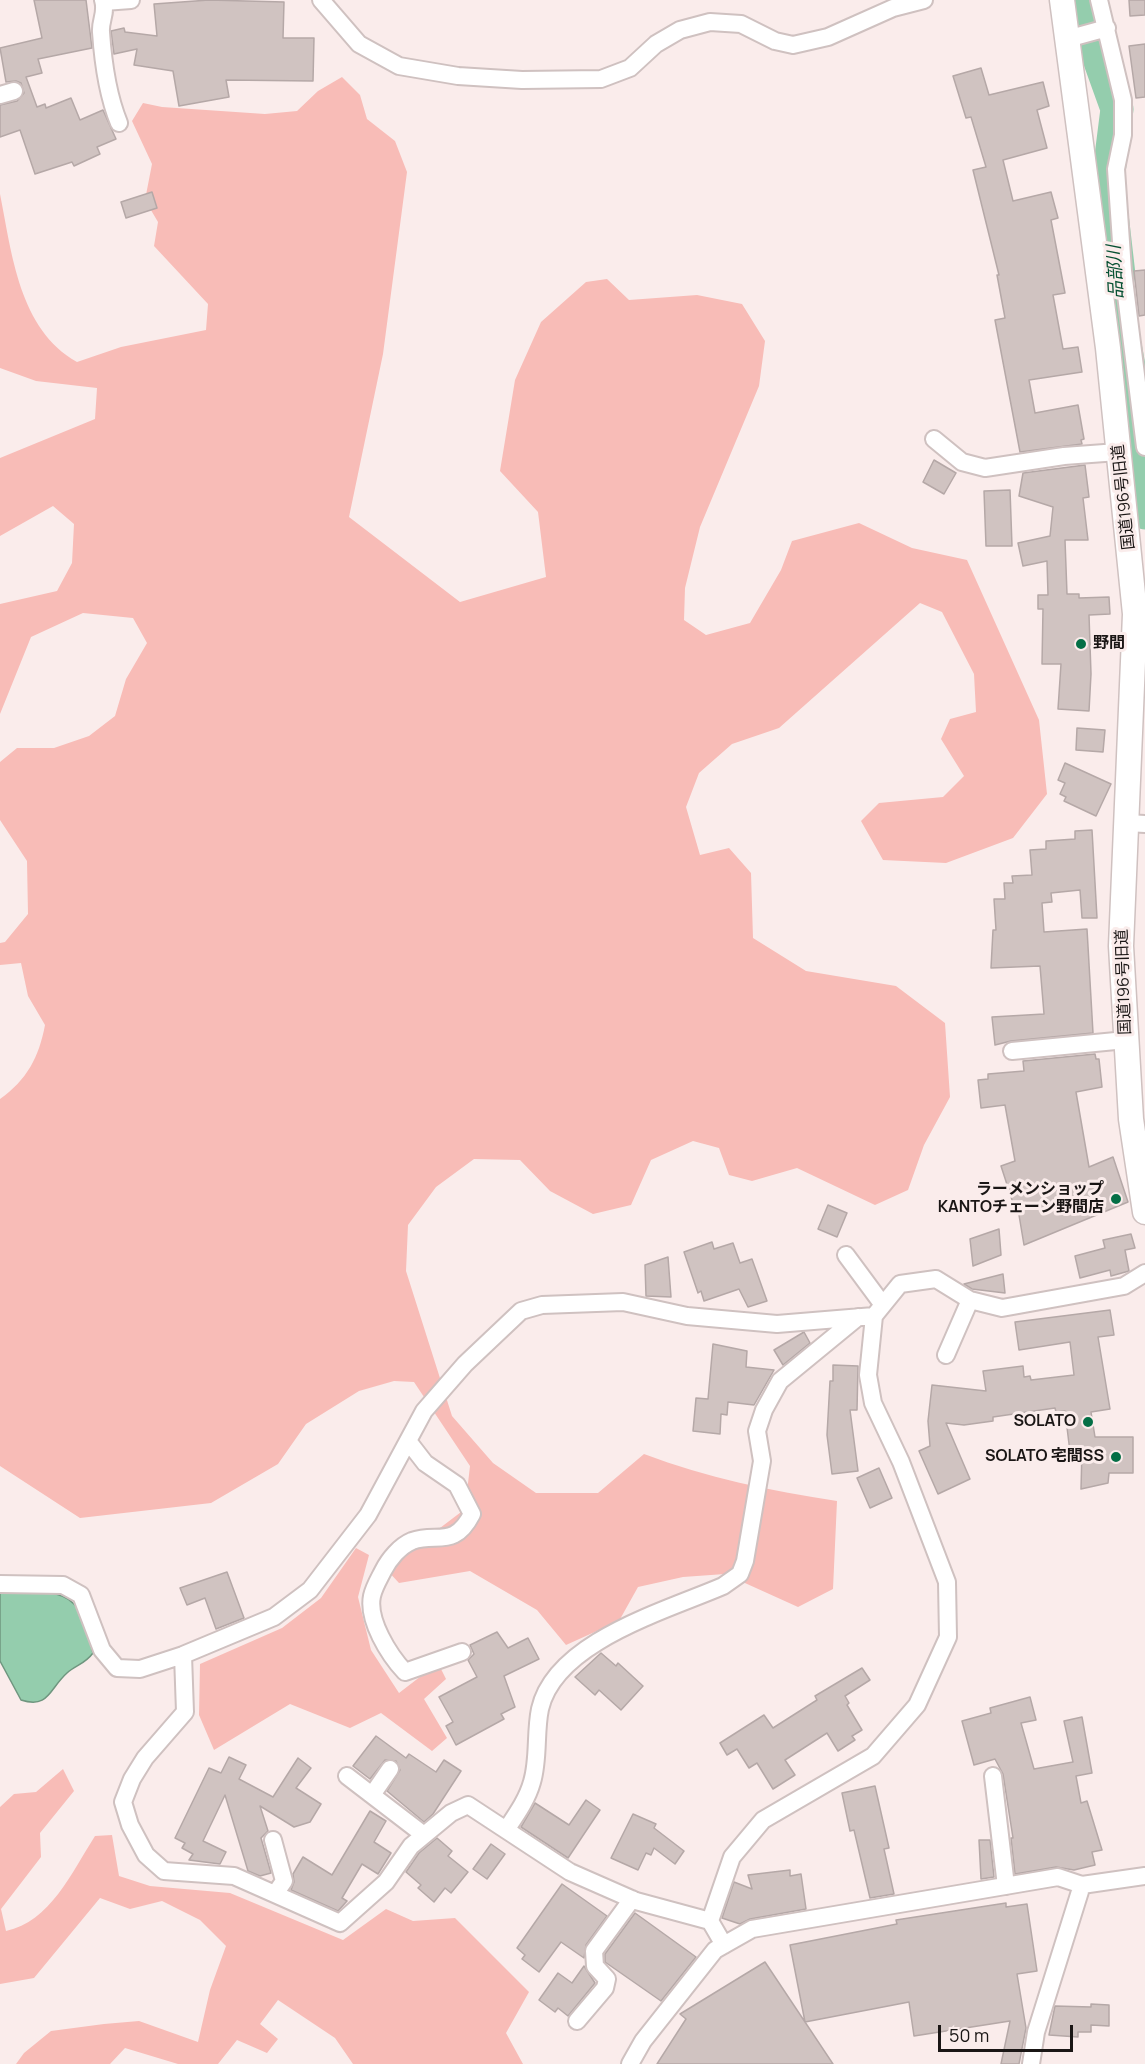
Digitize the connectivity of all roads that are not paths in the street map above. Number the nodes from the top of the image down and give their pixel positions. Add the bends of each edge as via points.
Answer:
1 (131, 0) edge
2 (321, 0) edge
3 (924, 0) edge
4 (1062, 0) edge
5 (1099, 0) edge
6 (104, 1) edge
7 (1107, 28) junction
8 (1067, 38) junction
9 (119, 123) dead end
10 (1139, 343) edge
11 (1108, 348) junction
12 (934, 439) dead end
13 (1145, 447) edge
14 (1118, 452) junction
15 (1136, 823) edge
16 (1126, 1040) junction
17 (1012, 1052) dead end
18 (1145, 1212) edge
19 (846, 1255) dead end
20 (1145, 1273) edge
21 (970, 1300) junction
22 (872, 1313) junction
23 (946, 1355) dead end
24 (408, 1441) junction
25 (0, 1584) edge
26 (462, 1652) dead end
27 (183, 1655) junction
28 (390, 1769) dead end
29 (347, 1776) dead end
30 (993, 1776) dead end
31 (372, 1795) junction
32 (506, 1830) junction
33 (424, 1835) junction
34 (273, 1840) dead end
35 (1145, 1876) edge
36 (1006, 1886) junction
37 (1082, 1886) junction
38 (275, 1894) junction
39 (632, 1899) junction
40 (710, 1922) junction
41 (724, 1945) junction
42 (577, 2021) dead end
43 (630, 2064) edge
44 (1031, 2064) edge

1 - 6 street
2 - 3 street via 359,44 399,66 458,76 522,80 601,79 630,68 656,44 680,30 711,22 741,24 775,42 793,45 828,37 893,8
4 - 8 street, 国道196号旧道
5 - 7 street
6 - 9 street via 106,10 100,28 112,106
7 - 8 street
7 - 10 street via 1123,100 1123,135 1116,169 1123,271
8 - 11 street, 国道196号旧道
10 - 11 street
10 - 13 street
11 - 14 street, 国道196号旧道
12 - 14 street via 962,462 985,468
14 - 15 street, 国道196号旧道 via 1136,614
15 - 16 street, 国道196号旧道 via 1121,946
16 - 17 street
16 - 18 street, 国道196号旧道 via 1131,1119
19 - 22 street
20 - 21 street via 1124,1286 1002,1308
21 - 22 street via 936,1279 900,1284
21 - 23 street
22 - 24 street via 777,1324 687,1316 623,1302 532,1308 522,1311 465,1364 424,1411
22 - 32 street via 780,1381 764,1410 758,1431 762,1461 740,1574 723,1586 601,1639 563,1667 546,1691 540,1711 533,1780
22 - 40 street via 868,1375 873,1403 901,1462 947,1582 948,1637 917,1705 873,1756 763,1820 732,1857
24 - 26 street via 425,1463 457,1485 472,1514 465,1527 437,1540 414,1540 387,1563 371,1598 376,1623 393,1659 405,1671
24 - 27 street via 368,1515 310,1590 274,1617
25 - 27 street via 63,1585 81,1595 102,1650 117,1668 140,1668
27 - 38 street via 185,1712 132,1779 123,1802 130,1825 146,1855 164,1871 234,1876
28 - 31 street
29 - 31 street
30 - 36 street
31 - 33 street
32 - 33 street via 468,1804
32 - 39 street via 570,1872
33 - 38 street via 411,1846 386,1882 340,1923
34 - 38 street via 284,1881
35 - 37 street
36 - 37 street via 1058,1877
36 - 41 street via 752,1929
37 - 44 street via 1036,2032
39 - 40 street
39 - 42 street via 594,1951 595,1966 607,1979 605,1988
40 - 41 street
41 - 43 street via 715,1950 650,2032

